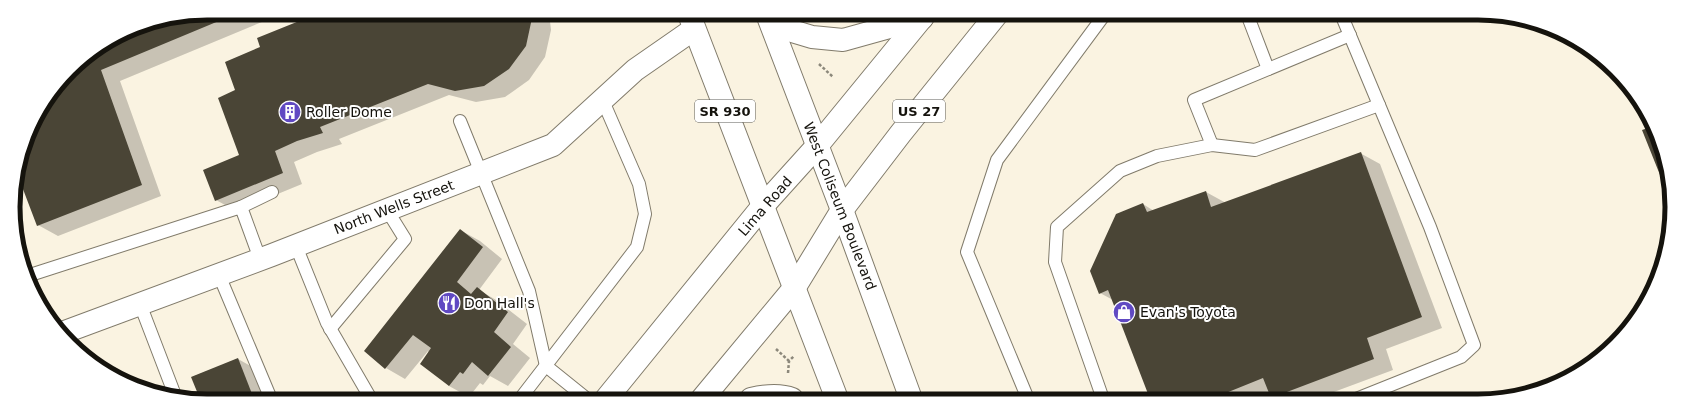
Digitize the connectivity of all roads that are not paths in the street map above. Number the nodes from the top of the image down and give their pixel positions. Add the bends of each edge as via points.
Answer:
1 (769, 20) edge
2 (780, 20) edge
3 (910, 20) edge
4 (921, 20) edge
5 (992, 20) edge
6 (1101, 20) edge
7 (1249, 20) edge
8 (1344, 20) edge
9 (691, 21) edge
10 (1350, 35) junction
11 (1268, 69) junction
12 (603, 101) junction
13 (1379, 105) junction
14 (460, 121) dead end
15 (1212, 145) junction
16 (817, 146) junction
17 (481, 173) junction
18 (272, 192) dead end
19 (241, 207) junction
20 (762, 207) junction
21 (387, 210) junction
22 (842, 210) junction
23 (296, 246) junction
24 (260, 259) junction
25 (32, 274) edge
26 (219, 275) junction
27 (795, 287) junction
28 (140, 304) junction
29 (330, 329) junction
30 (67, 331) edge
31 (546, 366) junction
32 (173, 390) edge
33 (269, 394) edge
34 (368, 394) edge
35 (524, 394) edge
36 (581, 394) edge
37 (610, 394) edge
38 (706, 394) edge
39 (835, 394) edge
40 (908, 394) edge
41 (1026, 394) edge
42 (1101, 394) edge
43 (1368, 394) edge

1 - 16 main road, West Coliseum Boulevard
2 - 3 main road via 792,31 812,37 843,40
4 - 16 main road, Lima Road
5 - 22 main road, US 27
6 - 41 lane via 997,160 967,252
7 - 11 lane
8 - 10 lane
9 - 12 main road, North Wells Street
9 - 20 main road, SR 930
10 - 11 lane
10 - 13 lane
11 - 15 lane via 1194,100
12 - 17 main road, North Wells Street via 553,145
12 - 31 lane via 639,184 645,214 637,247
13 - 15 lane via 1256,150
13 - 43 lane via 1430,227 1474,345 1461,357
14 - 17 lane
15 - 42 lane via 1157,156 1120,170 1057,227 1055,262
16 - 20 main road, Lima Road
16 - 22 main road, West Coliseum Boulevard
17 - 21 main road, North Wells Street
17 - 31 lane via 529,291
18 - 19 lane
19 - 24 lane
19 - 25 lane
20 - 27 main road, SR 930
20 - 37 main road, Lima Road
21 - 23 main road, North Wells Street
21 - 29 lane via 405,239
22 - 27 main road, US 27
22 - 40 main road, West Coliseum Boulevard
23 - 24 main road, North Wells Street
23 - 29 lane
24 - 26 main road, North Wells Street
26 - 28 main road, North Wells Street
26 - 33 lane
27 - 38 main road, US 27
27 - 39 main road, SR 930
28 - 30 main road, North Wells Street
28 - 32 lane
29 - 34 lane
31 - 35 lane
31 - 36 lane

